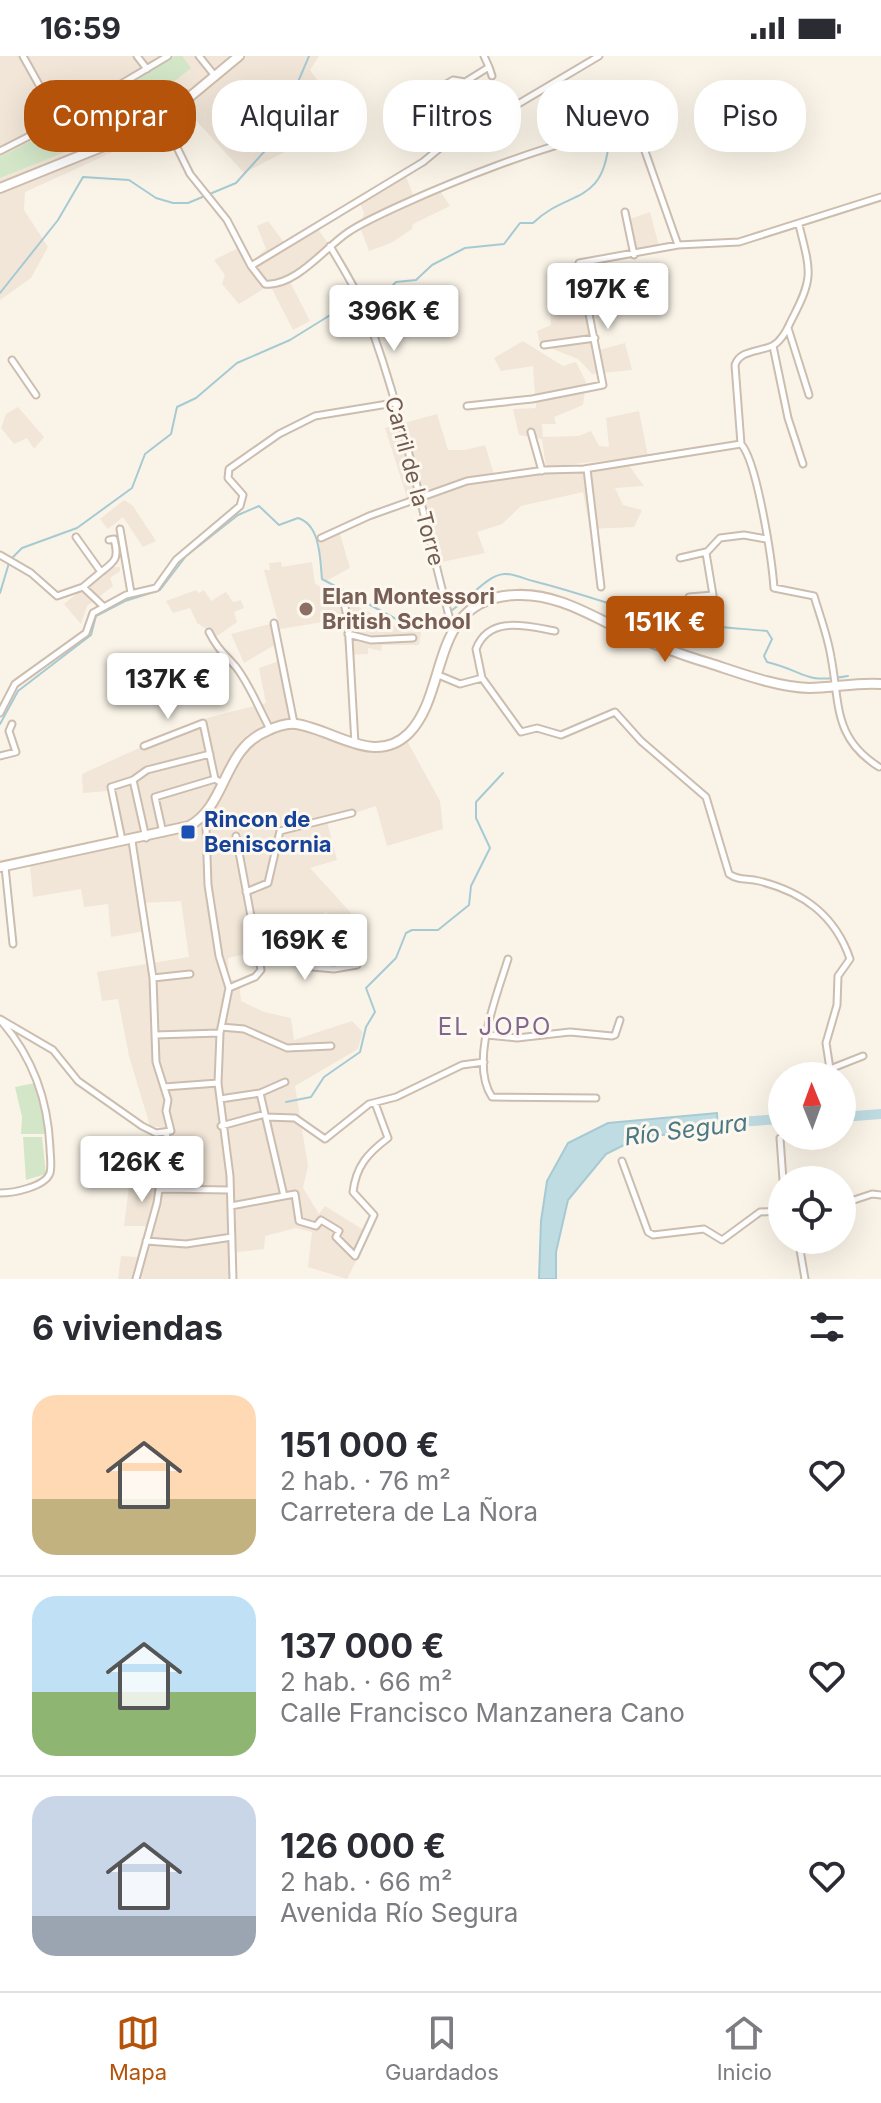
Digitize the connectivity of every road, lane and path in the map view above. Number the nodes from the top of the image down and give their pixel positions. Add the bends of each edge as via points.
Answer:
1 (23, 56) edge
2 (137, 56) edge
3 (168, 56) edge
4 (199, 56) edge
5 (239, 56) edge
6 (484, 56) edge
7 (599, 56) edge
8 (489, 67) junction
9 (147, 69) junction
10 (492, 76) dead end
11 (216, 77) junction
12 (36, 80) edge
13 (128, 80) edge
14 (468, 80) edge
15 (196, 93) edge
16 (24, 139) edge
17 (0, 151) edge
18 (89, 152) edge
19 (179, 152) edge
20 (0, 188) edge
21 (881, 197) edge
22 (625, 212) dead end
23 (799, 225) junction
24 (678, 245) junction
25 (330, 246) junction
26 (634, 255) junction
27 (251, 266) junction
28 (788, 328) junction
29 (595, 338) junction
30 (544, 345) dead end
31 (773, 346) junction
32 (12, 360) dead end
33 (36, 395) dead end
34 (809, 395) dead end
35 (394, 403) junction
36 (467, 406) dead end
37 (531, 432) dead end
38 (741, 444) junction
39 (803, 464) dead end
40 (587, 469) junction
41 (542, 471) junction
42 (423, 499) junction
43 (120, 529) dead end
44 (76, 537) dead end
45 (321, 538) dead end
46 (766, 539) junction
47 (109, 540) dead end
48 (707, 552) junction
49 (0, 555) edge
50 (680, 558) dead end
51 (101, 572) junction
52 (83, 587) junction
53 (601, 587) dead end
54 (131, 593) junction
55 (689, 597) dead end
56 (343, 598) dead end
57 (103, 606) junction
58 (274, 623) dead end
59 (453, 631) junction
60 (555, 631) dead end
61 (209, 632) dead end
62 (348, 634) junction
63 (413, 638) dead end
64 (435, 673) junction
65 (482, 678) junction
66 (835, 680) junction
67 (881, 684) edge
68 (0, 713) edge
69 (294, 723) junction
70 (12, 724) dead end
71 (270, 729) junction
72 (356, 745) junction
73 (144, 746) dead end
74 (210, 754) junction
75 (0, 756) edge
76 (879, 767) edge
77 (133, 780) junction
78 (218, 781) junction
79 (212, 803) junction
80 (352, 813) dead end
81 (189, 826) junction
82 (206, 828) junction
83 (163, 834) junction
84 (236, 836) dead end
85 (146, 838) junction
86 (127, 842) junction
87 (2, 866) edge
88 (246, 892) junction
89 (314, 921) dead end
90 (286, 937) junction
91 (13, 944) dead end
92 (258, 953) junction
93 (508, 959) dead end
94 (357, 965) dead end
95 (190, 974) dead end
96 (153, 978) junction
97 (229, 988) junction
98 (0, 1019) edge
99 (620, 1020) dead end
100 (220, 1030) junction
101 (155, 1035) junction
102 (487, 1035) junction
103 (331, 1046) dead end
104 (863, 1056) dead end
105 (484, 1062) junction
106 (829, 1062) edge
107 (848, 1062) edge
108 (285, 1082) dead end
109 (218, 1083) junction
110 (164, 1087) junction
111 (260, 1093) junction
112 (596, 1098) dead end
113 (220, 1099) junction
114 (375, 1103) junction
115 (266, 1116) junction
116 (221, 1126) junction
117 (167, 1133) junction
118 (622, 1161) dead end
119 (159, 1189) junction
120 (230, 1190) junction
121 (0, 1193) edge
122 (881, 1195) edge
123 (284, 1196) junction
124 (856, 1199) edge
125 (231, 1206) junction
126 (768, 1212) edge
127 (232, 1237) junction
128 (146, 1241) junction
129 (802, 1254) edge
130 (136, 1279) edge
131 (233, 1279) edge
132 (805, 1279) edge

1 - 12 street
2 - 9 street
3 - 9 street
4 - 11 street
5 - 11 main road
6 - 8 street
7 - 27 street via 452,138 423,162
8 - 10 street
8 - 14 street
9 - 13 street
11 - 15 main road
16 - 17 street
18 - 20 main road
19 - 27 street via 227,220
21 - 23 street
22 - 26 street
23 - 24 street via 739,242
23 - 28 street via 810,281
24 - 25 street via 635,132 588,139 487,167 424,192
24 - 26 street
25 - 27 street via 274,284 262,282
25 - 35 street, Carril de la Torre via 360,300
26 - 29 street via 579,263
28 - 31 street
28 - 34 street
29 - 30 street
29 - 36 street via 603,385
31 - 38 street via 736,361
31 - 39 street
32 - 33 street
35 - 42 street, Carril de la Torre
35 - 54 street via 315,416 233,466 227,475 243,502 176,560 156,588
37 - 41 street
38 - 40 street
38 - 46 street via 760,500
40 - 41 street
40 - 53 street
41 - 42 street via 467,481
42 - 45 street
42 - 59 street, Carril de la Torre
43 - 54 street
44 - 51 street
46 - 48 street via 725,536
46 - 66 street via 774,588 814,596
47 - 51 street via 114,539 118,555
48 - 50 street
48 - 55 street via 713,595
49 - 52 street via 53,594
51 - 52 street
52 - 57 street
54 - 57 street
56 - 62 street
57 - 68 street via 93,613 86,633 15,684
58 - 69 street
59 - 64 main road
59 - 66 main road via 489,600 530,595 577,608 706,663 808,688
60 - 65 street via 514,624 485,635 476,649
61 - 71 street
62 - 63 street via 371,640
62 - 72 street
64 - 65 street via 460,684
64 - 72 main road via 427,706 407,735 380,747
65 - 106 street via 521,732 537,728 561,735 615,712 706,797 729,874 806,898 824,913 850,959 838,976 837,1005 826,1043
66 - 67 main road
66 - 76 street via 836,711 852,744
69 - 71 main road
69 - 72 main road
70 - 75 street via 16,752
71 - 78 main road via 241,749
73 - 74 street via 203,723
74 - 77 street via 147,770
74 - 78 street
77 - 85 street
77 - 86 street via 111,787
78 - 79 main road
78 - 83 street via 155,797
79 - 81 main road
79 - 82 street
80 - 88 street via 280,831 268,883
81 - 82 street
81 - 83 main road
82 - 97 street via 208,889
83 - 85 main road
84 - 88 street
85 - 86 main road
86 - 87 main road
86 - 96 street
87 - 91 street
88 - 92 street
89 - 90 street
90 - 92 street
90 - 94 street via 299,965
92 - 97 street via 259,975
93 - 102 street
95 - 96 street
96 - 101 street
97 - 100 street
98 - 117 street via 53,1050 78,1081 142,1126
98 - 121 street via 19,1041 40,1086 51,1169 45,1179
99 - 102 street via 612,1036
100 - 101 street
100 - 103 street via 244,1029 287,1048
100 - 109 street
101 - 110 street
102 - 105 street
104 - 107 street
105 - 112 street via 492,1097
105 - 114 street via 462,1065
108 - 111 street
109 - 110 street
109 - 113 street
110 - 117 street via 172,1125
111 - 113 street
111 - 115 street
113 - 116 street
114 - 115 street via 325,1139 295,1118
114 - 123 street via 388,1138 367,1153 353,1185 353,1192 374,1215 355,1256 336,1237 339,1231 321,1220 316,1226 299,1221 295,1194
115 - 116 street
115 - 123 street
116 - 120 street
117 - 119 street
118 - 126 street via 653,1235 704,1229 722,1240
119 - 120 street
119 - 128 street
120 - 125 street
122 - 124 street
123 - 125 street
125 - 127 street
127 - 128 street via 186,1244
127 - 131 street
128 - 130 street
129 - 132 street

